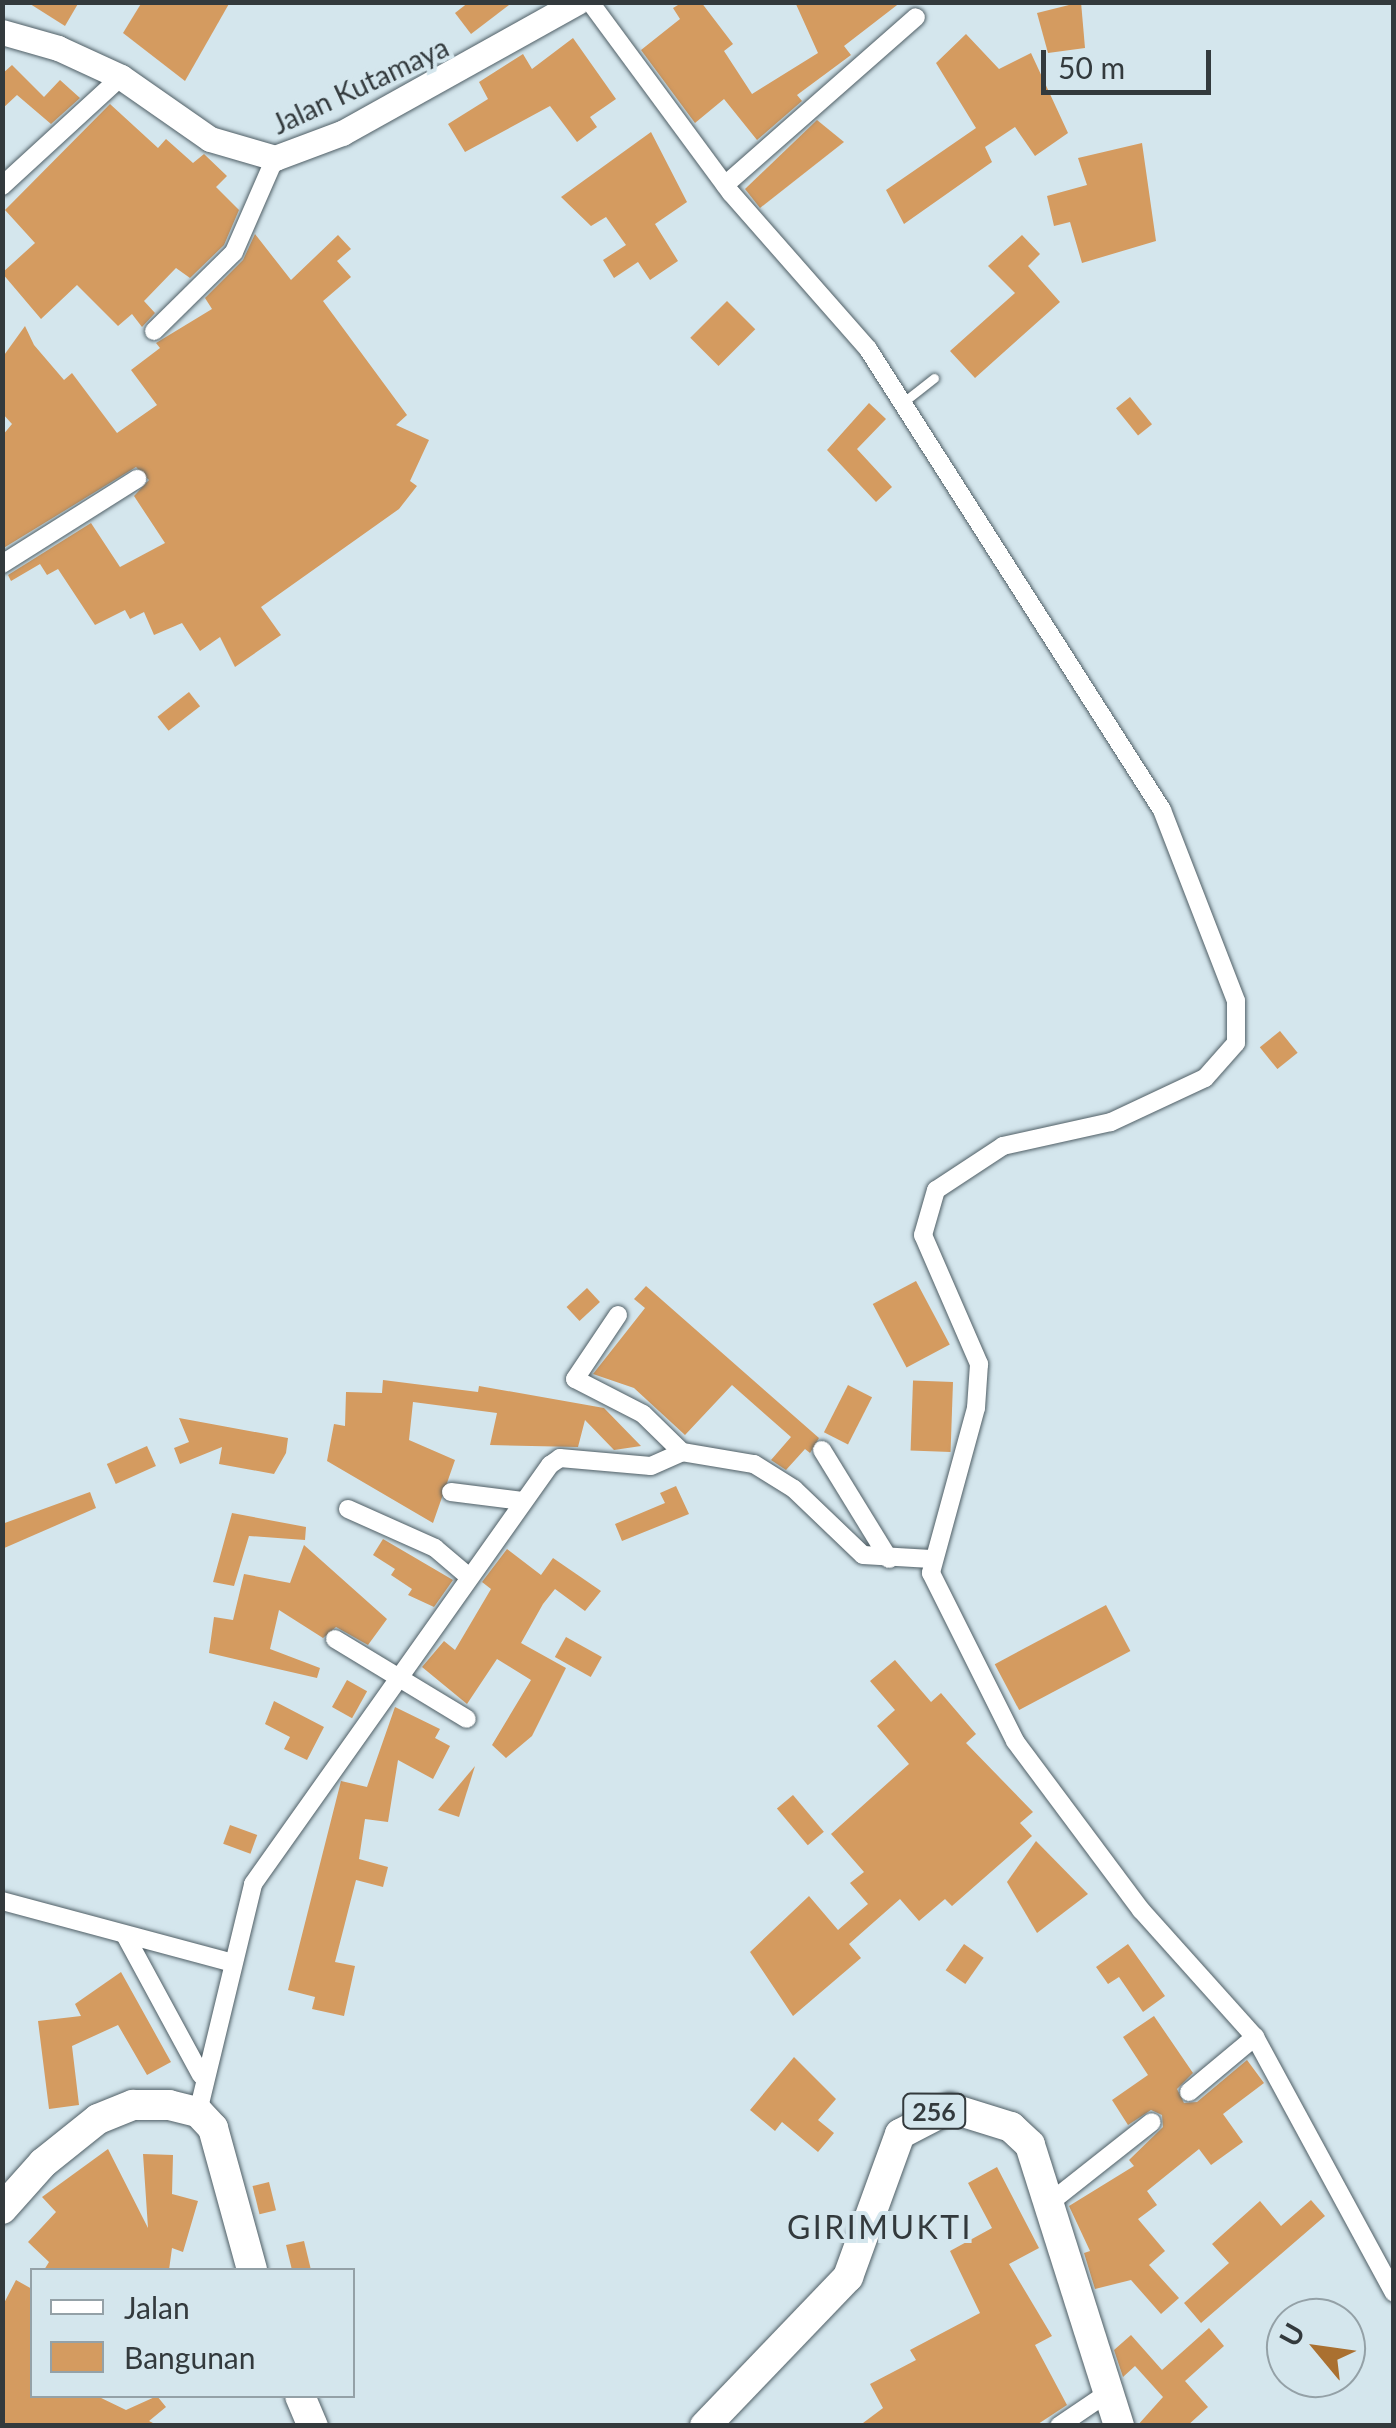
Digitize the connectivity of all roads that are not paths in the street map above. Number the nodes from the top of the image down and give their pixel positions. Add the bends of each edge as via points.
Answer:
1 (577, 2) edge
2 (590, 2) edge
3 (916, 17) dead end
4 (2, 32) edge
5 (121, 77) junction
6 (275, 158) junction
7 (725, 185) junction
8 (2, 186) edge
9 (154, 331) dead end
10 (934, 378) dead end
11 (900, 405) junction
12 (137, 480) dead end
13 (2, 564) edge
14 (618, 1316) dead end
15 (822, 1450) dead end
16 (682, 1452) junction
17 (452, 1492) dead end
18 (522, 1501) junction
19 (348, 1509) dead end
20 (930, 1559) junction
21 (889, 1560) junction
22 (468, 1576) junction
23 (335, 1639) dead end
24 (396, 1676) junction
25 (467, 1719) dead end
26 (2, 1901) edge
27 (125, 1935) junction
28 (233, 1962) junction
29 (1255, 2037) junction
30 (201, 2075) junction
31 (1188, 2092) dead end
32 (198, 2112) junction
33 (1152, 2122) dead end
34 (1048, 2204) junction
35 (2, 2209) edge
36 (252, 2268) edge
37 (1394, 2292) edge
38 (1106, 2394) junction
39 (301, 2398) edge
40 (313, 2426) edge
41 (704, 2426) edge
42 (1060, 2426) edge
43 (1119, 2426) edge

1 - 6 main road, Jalan Kutamaya via 342,132
2 - 7 street
3 - 7 street
4 - 5 main road, Jalan Kutamaya
5 - 6 main road, Jalan Kutamaya via 210,139
5 - 8 street
6 - 9 street via 234,252
7 - 11 street via 851,326
10 - 11 lane
11 - 20 street via 1162,810 1241,1018 1220,1068 1165,1103 1003,1146 936,1190 923,1235 978,1364 976,1408
12 - 13 street
14 - 16 street via 575,1379 643,1414
15 - 21 street
16 - 18 street via 650,1466 560,1458
16 - 21 street via 772,1472 851,1546
17 - 18 street
18 - 22 street
19 - 22 street via 434,1548
20 - 21 street
20 - 29 street via 940,1602 1015,1740 1141,1910
22 - 24 street
23 - 24 street
24 - 25 street
24 - 28 street via 254,1884
26 - 27 street
27 - 28 street
27 - 30 street
28 - 30 street
29 - 31 street
29 - 37 street
30 - 32 street
32 - 35 main road via 152,2104 116,2110 43,2163
32 - 36 main road via 213,2128 228,2170
33 - 34 street
34 - 38 main road, 256
34 - 41 main road, 256 via 1018,2132 972,2110 925,2114 894,2145 848,2277
38 - 42 street
38 - 43 main road, 256
39 - 40 main road

